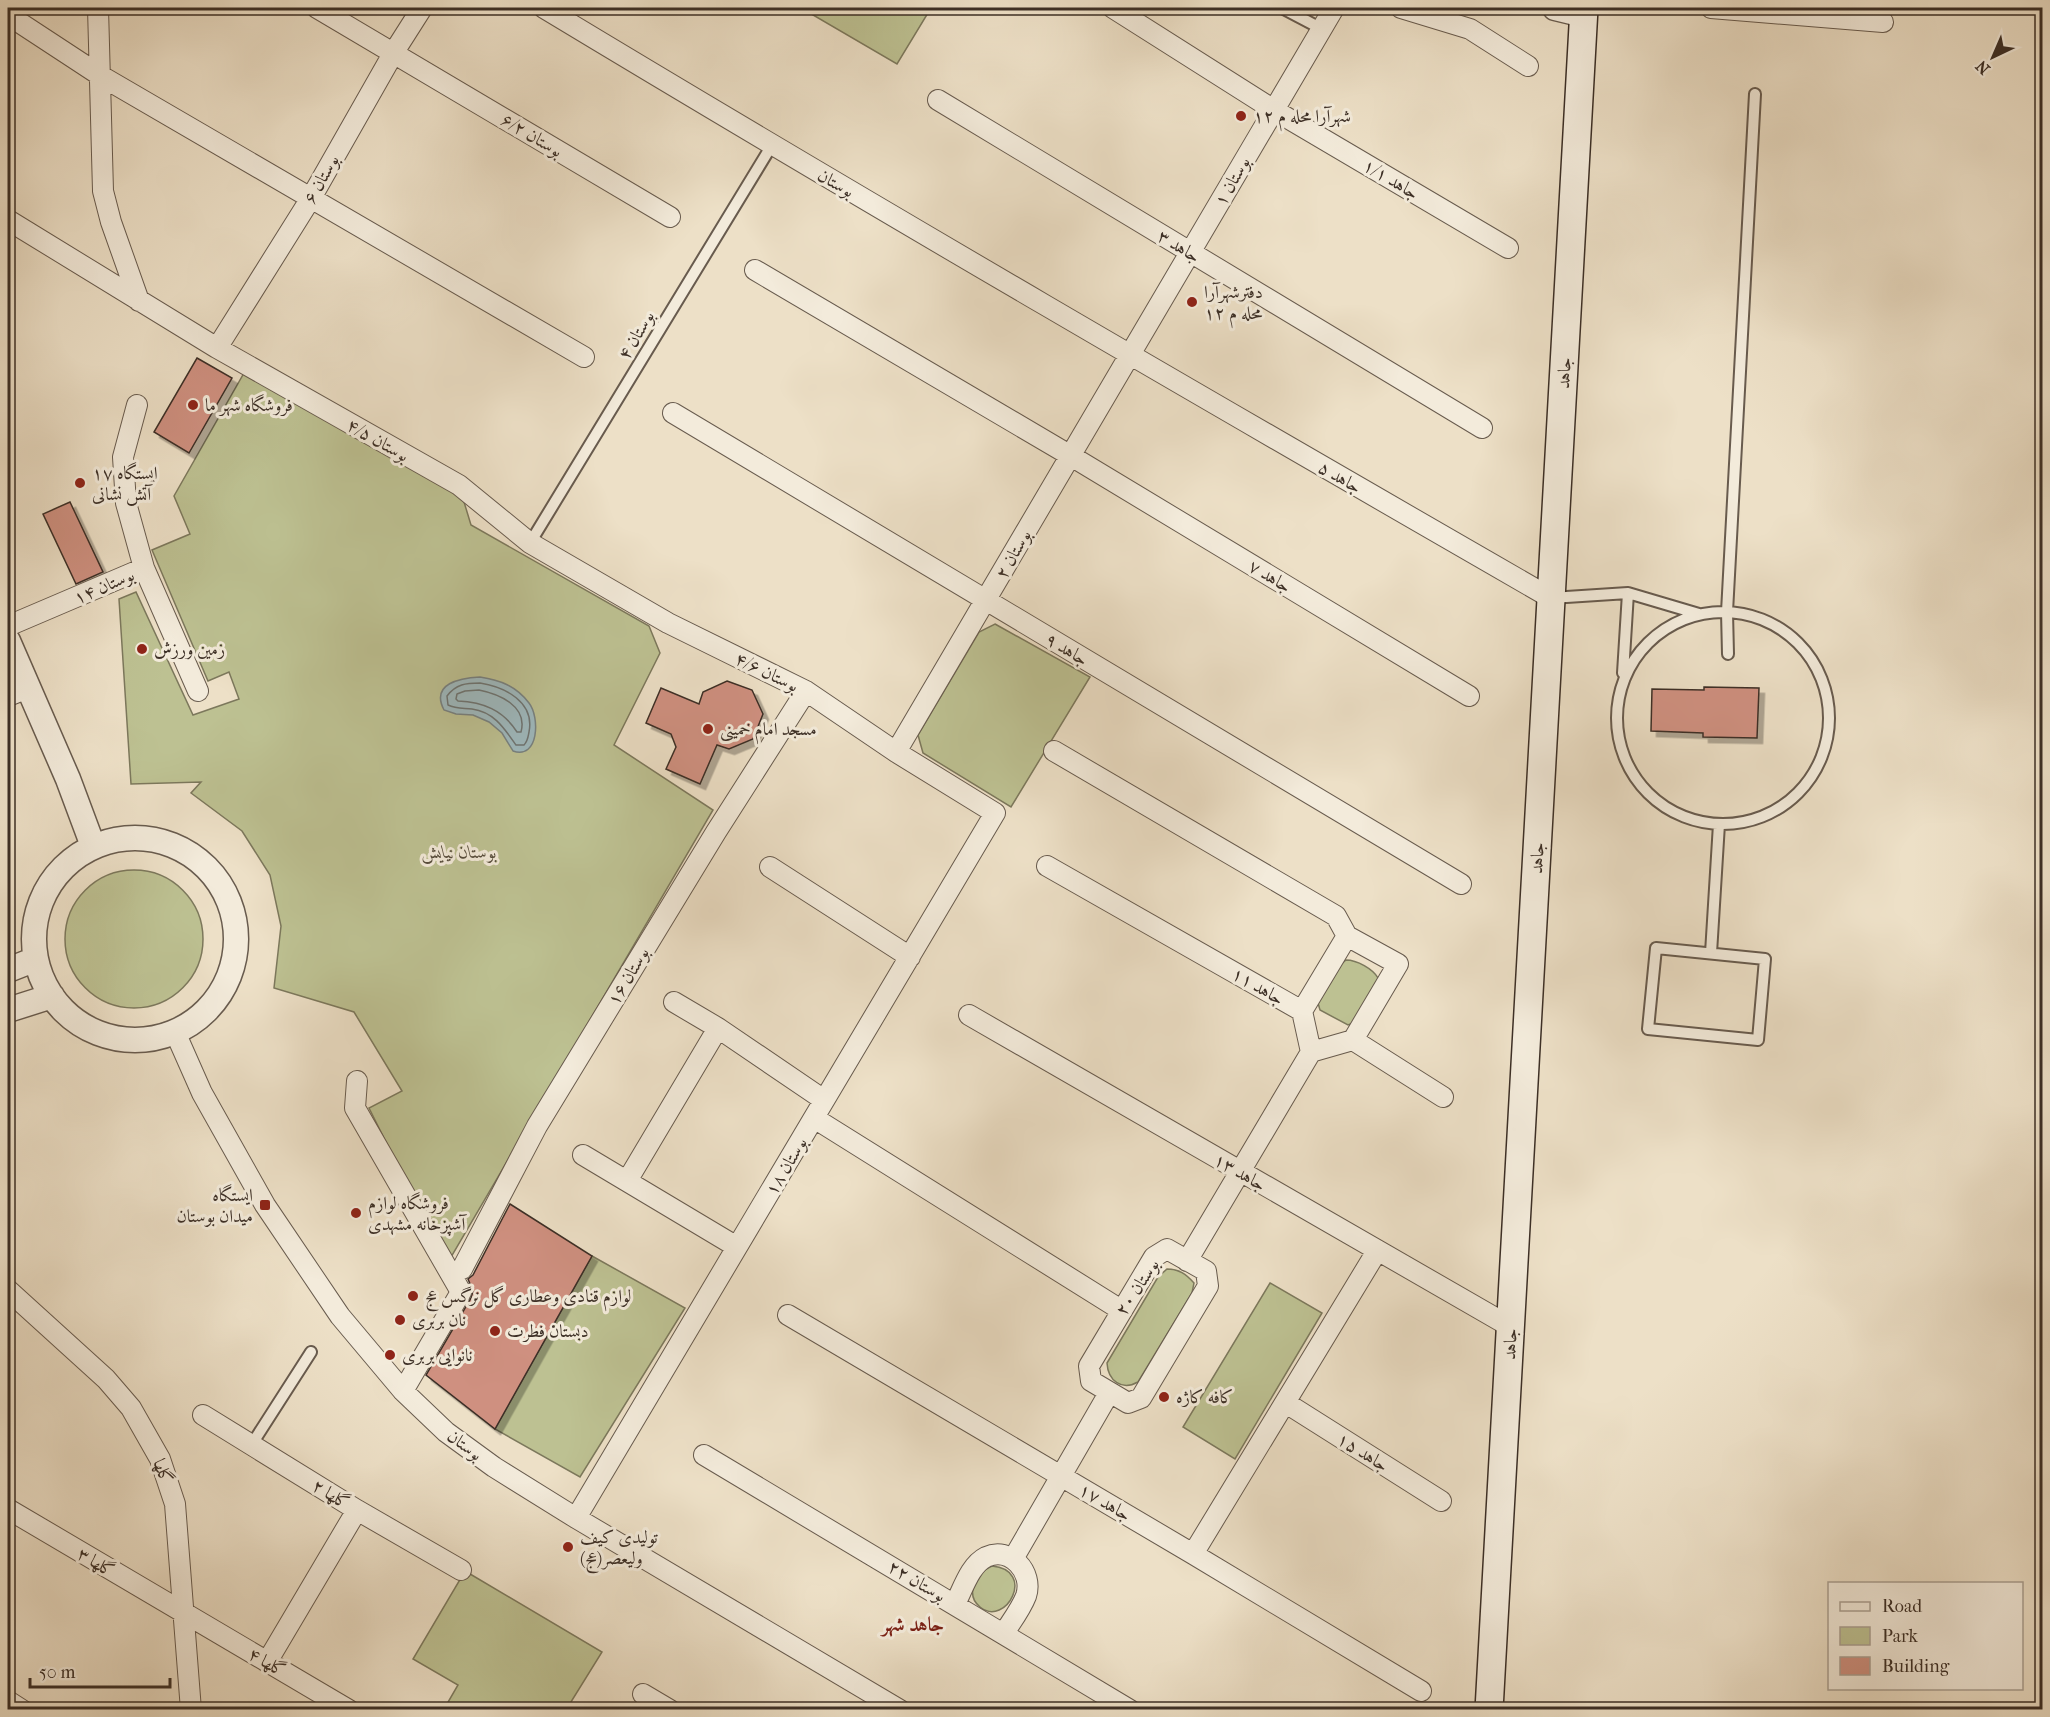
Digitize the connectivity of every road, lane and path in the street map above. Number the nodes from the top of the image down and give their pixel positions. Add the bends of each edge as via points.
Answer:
1 (98, 8) edge
2 (317, 8) edge
3 (422, 8) edge
4 (544, 8) edge
5 (1113, 8) edge
6 (1282, 8) edge
7 (1334, 8) edge
8 (1401, 8) edge
9 (1555, 8) edge
10 (1711, 8) edge
11 (1584, 11) edge
12 (8, 15) edge
13 (1883, 22) dead end
14 (1322, 28) junction
15 (394, 52) junction
16 (1528, 66) dead end
17 (101, 76) junction
18 (1755, 94) dead end
19 (938, 100) dead end
20 (1274, 110) junction
21 (772, 145) junction
22 (311, 198) junction
23 (670, 217) dead end
24 (8, 220) edge
25 (1508, 248) dead end
26 (1190, 253) junction
27 (755, 270) dead end
28 (139, 301) junction
29 (217, 348) junction
30 (1130, 355) junction
31 (584, 357) dead end
32 (137, 405) dead end
33 (673, 413) dead end
34 (1482, 428) dead end
35 (1071, 456) junction
36 (530, 543) junction
37 (144, 568) junction
38 (1628, 593) junction
39 (1551, 598) junction
40 (986, 600) junction
41 (1727, 612) junction
42 (1700, 614) junction
43 (8, 626) edge
44 (8, 641) edge
45 (1728, 654) dead end
46 (1622, 682) junction
47 (198, 691) dead end
48 (806, 691) junction
49 (18, 692) edge
50 (1469, 696) dead end
51 (1054, 751) dead end
52 (896, 752) junction
53 (995, 813) joint
54 (1719, 824) junction
55 (93, 846) junction
56 (1047, 866) dead end
57 (770, 867) dead end
58 (1461, 884) dead end
59 (1347, 936) junction
60 (1711, 953) junction
61 (910, 957) junction
62 (36, 959) junction
63 (8, 970) edge
64 (52, 996) junction
65 (674, 1002) dead end
66 (8, 1010) edge
67 (1302, 1011) junction
68 (969, 1015) dead end
69 (718, 1028) junction
70 (175, 1032) junction
71 (1353, 1040) junction
72 (1311, 1052) junction
73 (357, 1081) dead end
74 (1443, 1097) dead end
75 (824, 1100) junction
76 (814, 1118) junction
77 (583, 1155) dead end
78 (1240, 1172) junction
79 (627, 1181) junction
80 (737, 1247) junction
81 (1377, 1251) junction
82 (1187, 1261) junction
83 (462, 1269) dead end
84 (8, 1290) edge
85 (1121, 1310) junction
86 (788, 1315) dead end
87 (1510, 1327) junction
88 (311, 1352) dead end
89 (403, 1391) junction
90 (1109, 1393) junction
91 (1286, 1402) junction
92 (203, 1415) dead end
93 (252, 1444) junction
94 (704, 1455) dead end
95 (1061, 1477) junction
96 (1441, 1501) dead end
97 (8, 1509) edge
98 (357, 1510) junction
99 (576, 1518) junction
100 (1193, 1554) junction
101 (1013, 1559) junction
102 (460, 1570) dead end
103 (955, 1604) junction
104 (185, 1614) junction
105 (1004, 1633) junction
106 (267, 1662) junction
107 (1421, 1691) dead end
108 (643, 1694) dead end
109 (8, 1701) edge
110 (22, 1710) edge
111 (191, 1710) edge
112 (349, 1710) edge
113 (670, 1710) edge
114 (900, 1710) edge
115 (1130, 1710) edge
116 (1489, 1710) edge

1 - 17 street
2 - 15 street, بوستان ۶/۲
3 - 15 street, بوستان ۶
4 - 21 street, بوستان
5 - 20 street, جاهد ۱/۱
6 - 14 lane
7 - 14 street, بوستان ۱
8 - 16 street via 1470,29
9 - 11 street
10 - 13 street
11 - 39 main road, جاهد
12 - 17 street
14 - 20 street, بوستان ۱
15 - 22 street, بوستان ۶
15 - 23 street, بوستان ۶/۲
17 - 22 street
17 - 28 street via 103,190
18 - 41 lane
19 - 26 street, جاهد ۳
20 - 25 street, جاهد ۱/۱
20 - 26 street, بوستان ۱
21 - 30 street, بوستان
21 - 36 lane, بوستان ۴
22 - 29 street, بوستان ۶
22 - 31 street
24 - 28 street, بوستان ۴/۵
26 - 30 street, بوستان ۱
26 - 34 street, جاهد ۳
27 - 35 street, جاهد ۷
28 - 29 street, بوستان ۴/۵
29 - 36 street, بوستان ۴/۵ via 459,486
30 - 35 street, بوستان ۲
30 - 39 street, جاهد ۵
32 - 37 street, بوستان ۱۴ via 123,458 126,503
33 - 40 street, جاهد ۹
35 - 40 street, بوستان ۲
35 - 50 street, جاهد ۷
36 - 48 street, بوستان ۴/۶ via 668,623
37 - 43 street, بوستان ۱۴
37 - 47 street
38 - 39 lane
38 - 42 lane
38 - 46 lane
39 - 87 main road, جاهد
40 - 52 street, بوستان ۲
40 - 58 street, جاهد ۹
41 - 42 lane
41 - 45 lane
41 - 54 lane via 1752,615 1796,641 1823,684 1828,718 1821,759 1808,782 1790,800 1768,814 1744,822
42 - 46 lane via 1679,620 1644,645
44 - 49 street
46 - 54 lane via 1617,731 1623,755 1635,777 1651,796 1671,810 1694,820
48 - 52 street, بوستان ۴/۶
48 - 83 street, بوستان ۱۶ via 537,1126
49 - 55 street via 69,779
51 - 59 street via 1336,916
52 - 53 street, بوستان ۴/۶
53 - 61 street, بوستان ۱۸
54 - 60 lane
55 - 62 street via 77,854 50,882 35,918
55 - 70 street via 114,839 154,838 191,854 219,881 235,918 235,958 220,995 193,1023
56 - 67 street, جاهد ۱۱
57 - 61 street
59 - 67 street
59 - 71 street via 1398,964
60 - 60 lane via 1656,948 1648,1029 1758,1040 1765,959
61 - 75 street, بوستان ۱۸
62 - 63 street
62 - 64 street
64 - 66 street
64 - 70 street via 80,1024 116,1039 157,1038
65 - 69 street
67 - 72 street, جاهد ۱۱
68 - 78 street, جاهد ۱۳
69 - 75 street
69 - 79 street
70 - 89 street, بوستان via 202,1093 265,1205 340,1316
71 - 72 street
71 - 74 street
72 - 78 street
73 - 89 street via 356,1108 461,1292
75 - 76 street, بوستان ۱۸
76 - 80 street, بوستان ۱۸
76 - 85 street
77 - 79 street
78 - 81 street, جاهد ۱۳
78 - 82 street
79 - 80 street
80 - 99 street, بوستان ۱۸
81 - 87 street, جاهد ۱۳
81 - 91 street
82 - 85 street, بوستان ۲۰ via 1167,1249 1154,1257
82 - 90 street, بوستان ۲۰ via 1206,1271 1208,1286 1141,1398 1128,1403
84 - 104 street, گلها via 106,1379 131,1408 160,1459 175,1504
85 - 90 street, بوستان ۲۰ via 1089,1365 1091,1381
86 - 95 street, جاهد ۱۷
87 - 116 main road, جاهد
88 - 93 lane
89 - 99 street, بوستان via 446,1432
90 - 95 street
91 - 96 street, جاهد ۱۵
91 - 100 street
92 - 93 street, گلها ۲
93 - 98 street, گلها ۲
94 - 103 street, بوستان ۲۲
95 - 100 street, جاهد ۱۷
95 - 101 street
97 - 104 street, گلها ۳
98 - 102 street, گلها ۲
98 - 106 street
99 - 114 street, بوستان
100 - 107 street, جاهد ۱۷
101 - 103 street via 998,1554 985,1558 974,1568
101 - 105 street via 1024,1569 1026,1596
103 - 105 street, بوستان ۲۲
104 - 106 street, گلها ۴
104 - 111 street, گلها
105 - 115 street, بوستان ۲۲
106 - 112 street, گلها ۴
108 - 113 street
109 - 110 street

